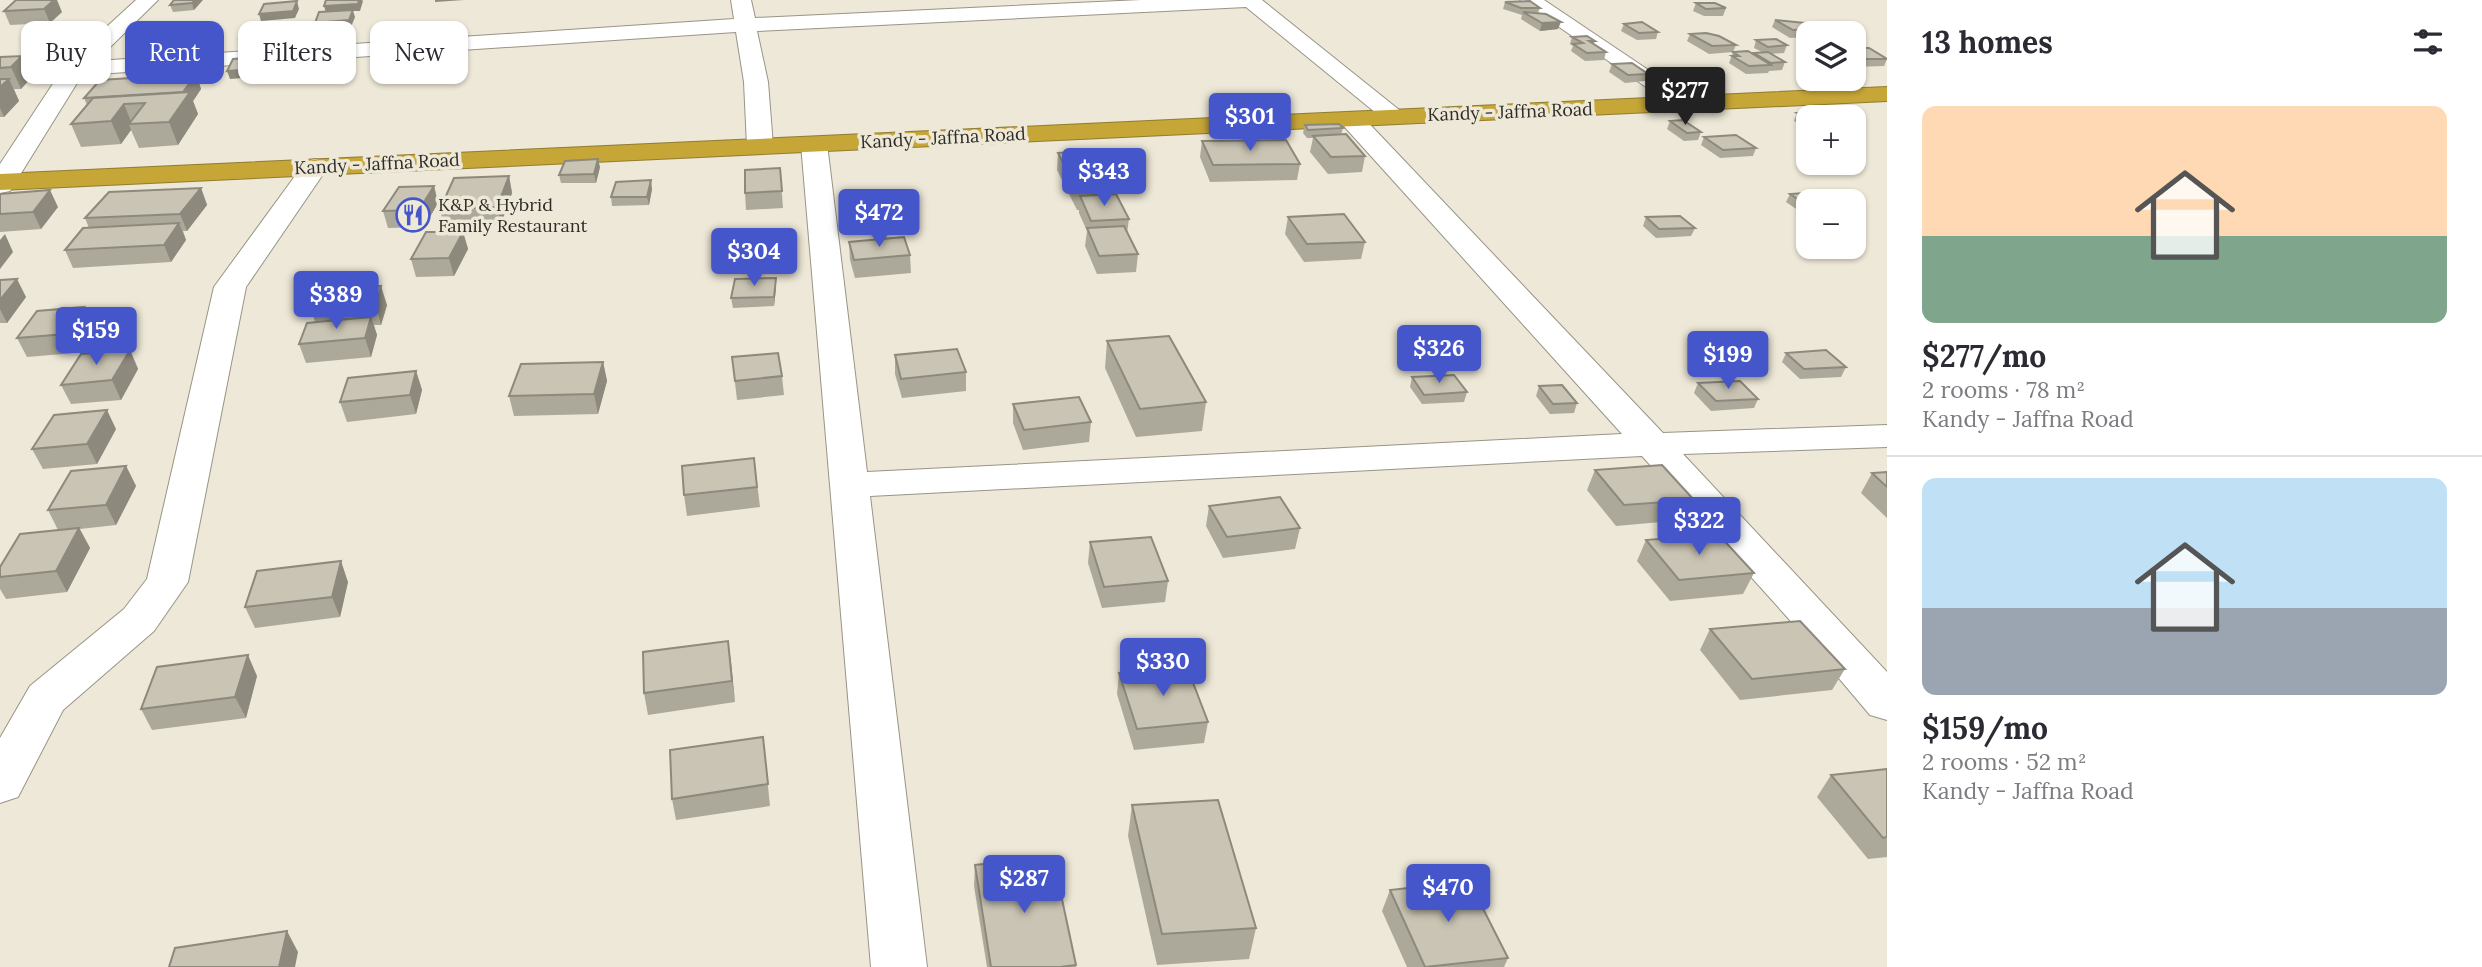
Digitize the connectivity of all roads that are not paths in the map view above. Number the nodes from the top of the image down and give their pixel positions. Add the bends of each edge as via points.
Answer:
1 (148, 0) edge
2 (741, 0) edge
3 (1249, 0) edge
4 (1530, 0) edge
5 (746, 24) junction
6 (111, 34) edge
7 (111, 67) edge
8 (64, 84) edge
9 (1887, 94) edge
10 (1687, 104) junction
11 (1396, 117) junction
12 (1351, 119) junction
13 (814, 144) junction
14 (760, 146) junction
15 (315, 167) junction
16 (1, 183) edge
17 (1887, 436) edge
18 (1652, 444) junction
19 (849, 485) junction
20 (1887, 703) edge
21 (0, 783) edge
22 (898, 967) edge

1 - 6 street
2 - 5 street
3 - 5 street
3 - 11 street
4 - 10 street
5 - 7 street
5 - 14 street
8 - 16 street
9 - 10 highway, Kandy - Jaffna Road
10 - 11 highway, Kandy - Jaffna Road
11 - 12 highway, Kandy - Jaffna Road
12 - 13 highway, Kandy - Jaffna Road
12 - 18 street
13 - 14 highway, Kandy - Jaffna Road
13 - 19 street
14 - 15 highway, Kandy - Jaffna Road
15 - 16 highway, Kandy - Jaffna Road
15 - 21 street via 230,287 167,582 139,620 46,698
17 - 18 street
18 - 19 street
18 - 20 street
19 - 22 street

